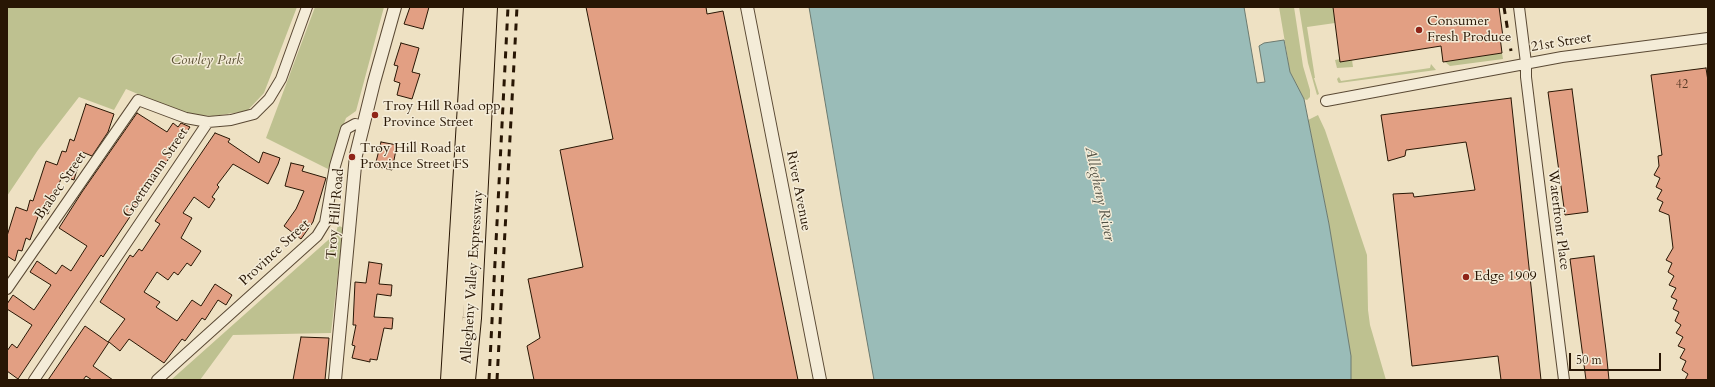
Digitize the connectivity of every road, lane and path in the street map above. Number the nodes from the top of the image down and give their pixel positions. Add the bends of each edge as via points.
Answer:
1 (307, 7) edge
2 (394, 7) edge
3 (473, 7) edge
4 (488, 7) edge
5 (747, 7) edge
6 (1519, 7) edge
7 (1708, 38) edge
8 (1526, 63) junction
9 (1326, 101) dead end
10 (208, 122) junction
11 (364, 126) junction
12 (7, 289) edge
13 (34, 380) edge
14 (157, 380) edge
15 (335, 380) edge
16 (450, 380) edge
17 (466, 380) edge
18 (820, 380) edge
19 (1564, 380) edge

1 - 10 street, Goettmann Street via 281,79 269,99 254,114
2 - 11 street, Troy Hill Road
3 - 16 highway, Allegheny Valley Expressway
4 - 17 highway, Allegheny Valley Expressway via 472,318
5 - 18 street, River Avenue
6 - 8 street, Waterfront Place
7 - 8 street, 21st Street
8 - 9 street, 21st Street
8 - 19 street, Waterfront Place
10 - 12 street, Brabec Street via 186,118 138,100
10 - 13 street, Goettmann Street
11 - 14 street, Province Street via 355,124 346,129 335,166 325,223 318,236
11 - 15 street, Troy Hill Road via 356,155

